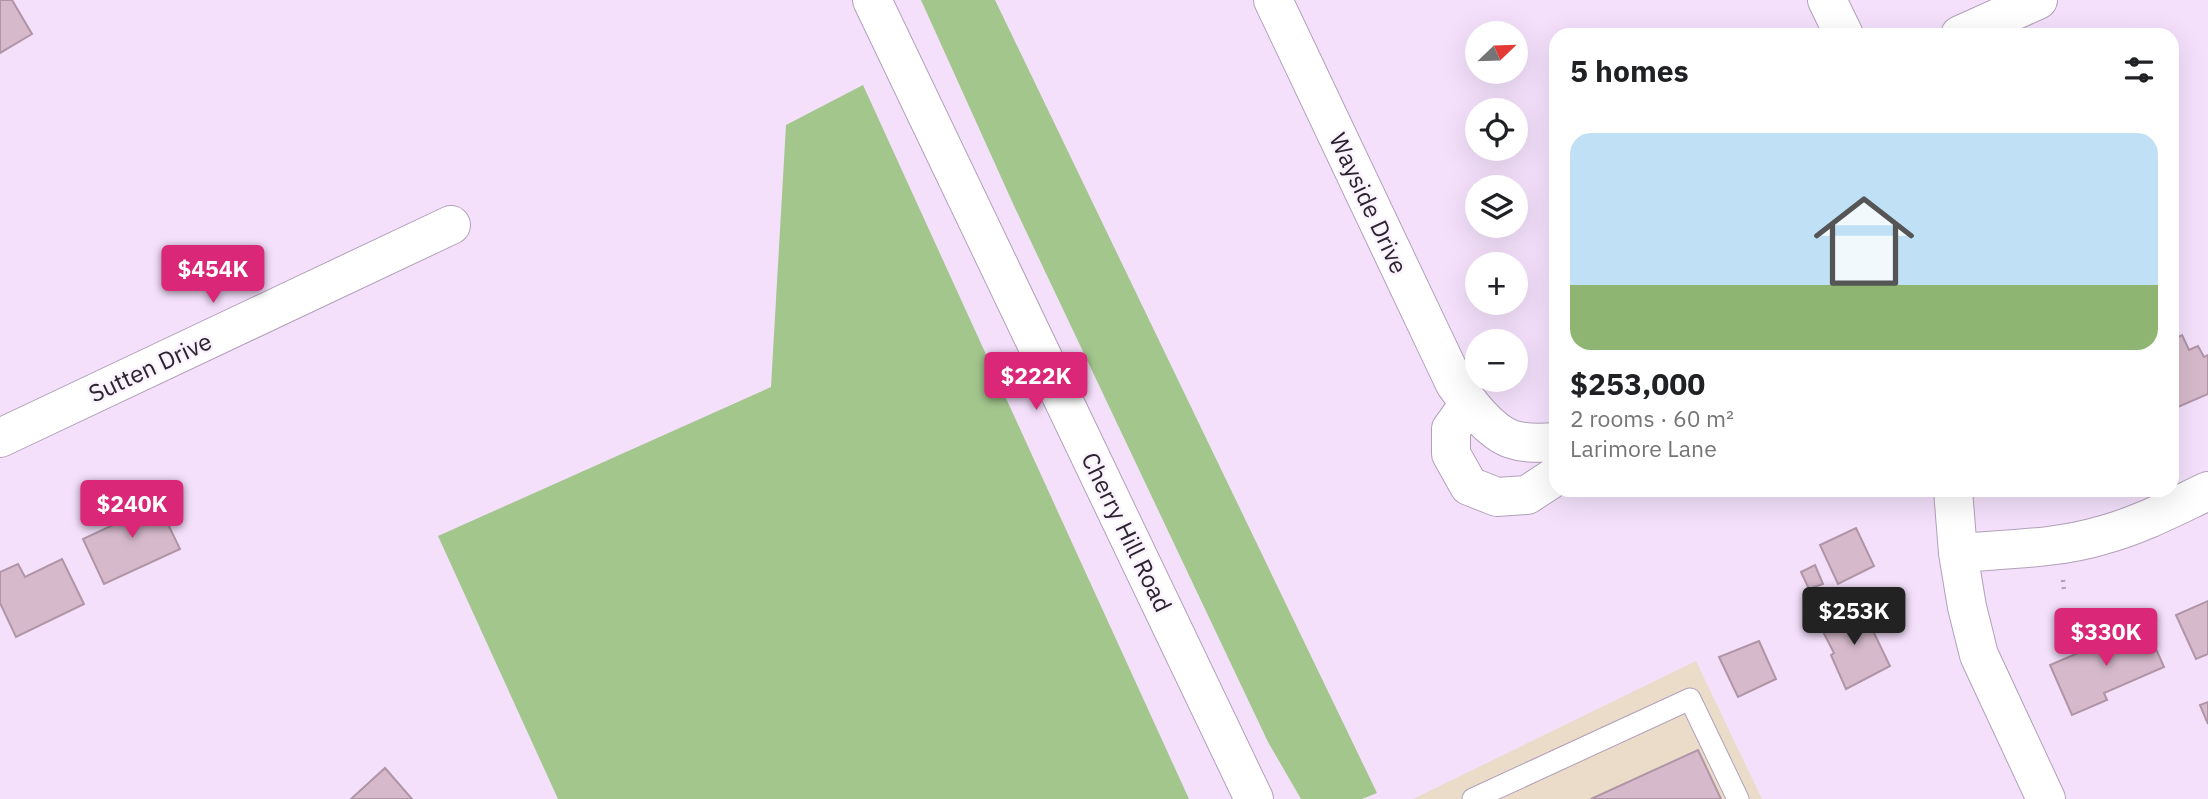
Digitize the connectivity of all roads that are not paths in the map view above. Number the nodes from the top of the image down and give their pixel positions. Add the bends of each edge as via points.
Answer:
1 (872, 0) edge
2 (1273, 0) edge
3 (1828, 0) edge
4 (2038, 0) edge
5 (1841, 28) edge
6 (1975, 28) edge
7 (451, 225) dead end
8 (1469, 404) junction
9 (0, 438) edge
10 (1549, 442) edge
11 (1549, 481) edge
12 (2208, 491) edge
13 (1954, 497) edge
14 (1958, 553) junction
15 (1254, 799) edge
16 (1473, 799) edge
17 (1738, 799) edge
18 (2046, 799) edge

1 - 15 street, Cherry Hill Road
2 - 8 street, Wayside Drive via 1455,384
3 - 5 street
4 - 6 street
7 - 9 street, Sutten Drive
8 - 10 street, Wayside Drive via 1510,439
8 - 11 street via 1451,429 1451,454 1469,486 1497,497 1527,495
12 - 14 street via 2101,536
13 - 14 street
14 - 18 street via 1979,655
16 - 17 lane via 1690,699

